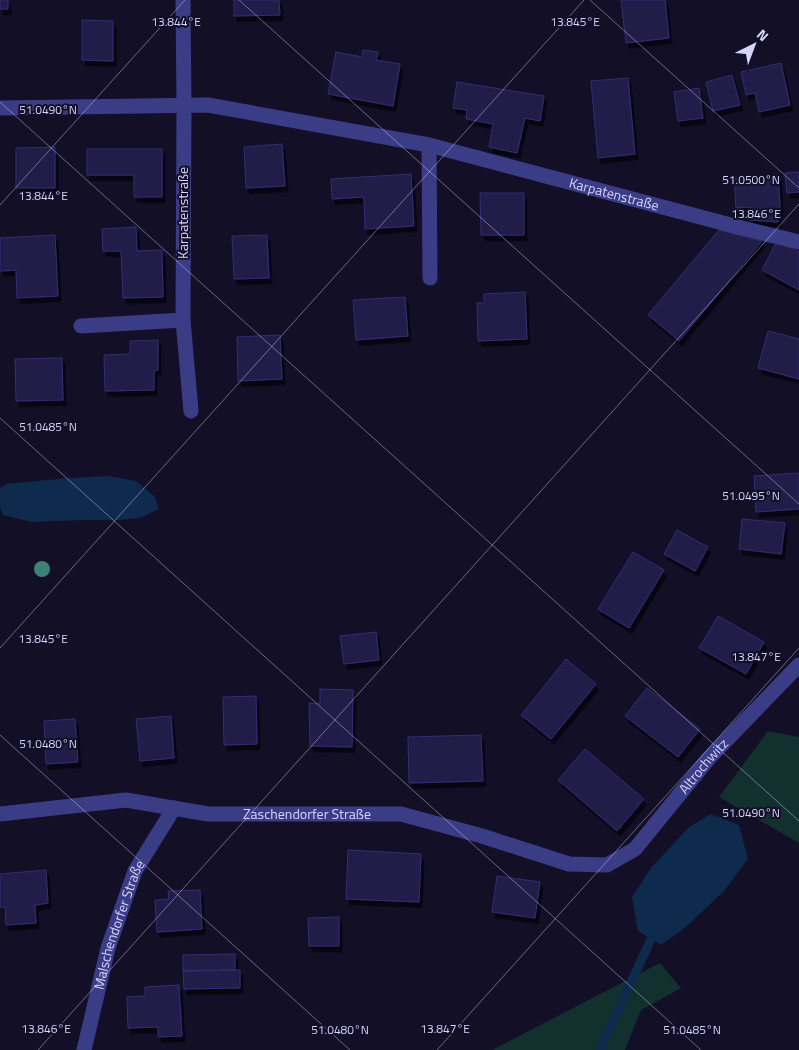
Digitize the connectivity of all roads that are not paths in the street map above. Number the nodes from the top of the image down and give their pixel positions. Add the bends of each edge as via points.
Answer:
1 (183, 0) edge
2 (184, 105) junction
3 (0, 108) edge
4 (429, 145) junction
5 (799, 242) edge
6 (430, 278) dead end
7 (183, 320) junction
8 (81, 326) dead end
9 (191, 412) dead end
10 (799, 665) edge
11 (174, 808) junction
12 (0, 814) edge
13 (607, 865) joint
14 (84, 1050) edge

1 - 2 street
2 - 3 street, Karpatenstraße
2 - 4 street, Karpatenstraße via 208,105
2 - 7 street, Karpatenstraße
4 - 5 street, Karpatenstraße
4 - 6 street
7 - 8 street
7 - 9 street, Karpatenstraße
10 - 13 street, Altrochwitz via 709,758 635,849
11 - 12 street, Zaschendorfer Straße via 126,800
11 - 13 street, Zaschendorfer Straße via 208,814 401,814 569,864
11 - 14 street, Malschendorfer Straße via 135,871 108,948

